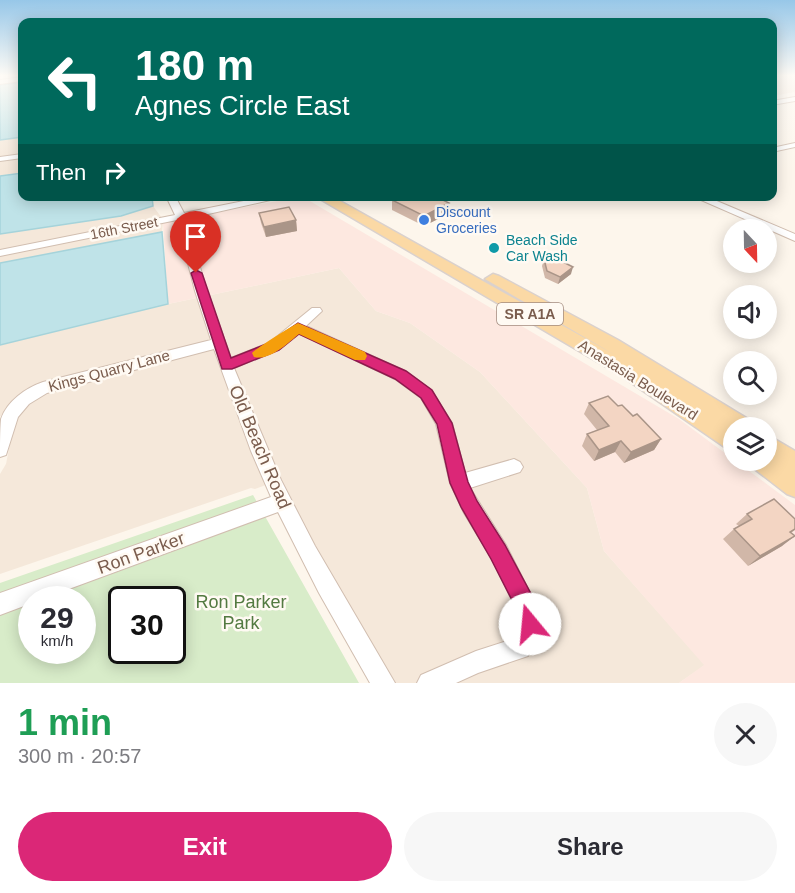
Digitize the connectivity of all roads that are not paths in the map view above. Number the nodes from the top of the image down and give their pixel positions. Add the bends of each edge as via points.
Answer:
1 (795, 145) edge
2 (777, 149) edge
3 (18, 157) edge
4 (0, 159) edge
5 (172, 201) edge
6 (259, 201) edge
7 (330, 201) edge
8 (352, 201) edge
9 (708, 201) edge
10 (180, 217) junction
11 (795, 238) edge
12 (0, 253) edge
13 (316, 310) dead end
14 (298, 328) junction
15 (219, 343) junction
16 (227, 365) junction
17 (728, 417) edge
18 (723, 434) edge
19 (0, 450) edge
20 (777, 451) edge
21 (795, 463) edge
22 (514, 467) dead end
23 (775, 471) edge
24 (459, 483) junction
25 (795, 486) edge
26 (282, 502) junction
27 (0, 604) edge
28 (383, 683) edge
29 (429, 683) edge

1 - 2 street
3 - 4 street
5 - 10 street, Old Beach Road
6 - 10 street, 16th Street
7 - 18 main road, Anastasia Boulevard / SR A1A via 627,370
8 - 17 main road, Anastasia Boulevard / SR A1A via 612,344
9 - 11 street
10 - 12 street, 16th Street
10 - 15 street, Old Beach Road
13 - 14 street
14 - 16 street via 274,346
14 - 24 street via 400,375 426,394 444,423
15 - 16 street, Old Beach Road
15 - 19 street, Kings Quarry Lane via 30,394 12,410
16 - 26 street, Old Beach Road
20 - 21 main road
22 - 24 street
23 - 25 main road
24 - 29 street via 528,611 530,624 520,648
26 - 27 street, Ron Parker
26 - 28 street, Old Beach Road

